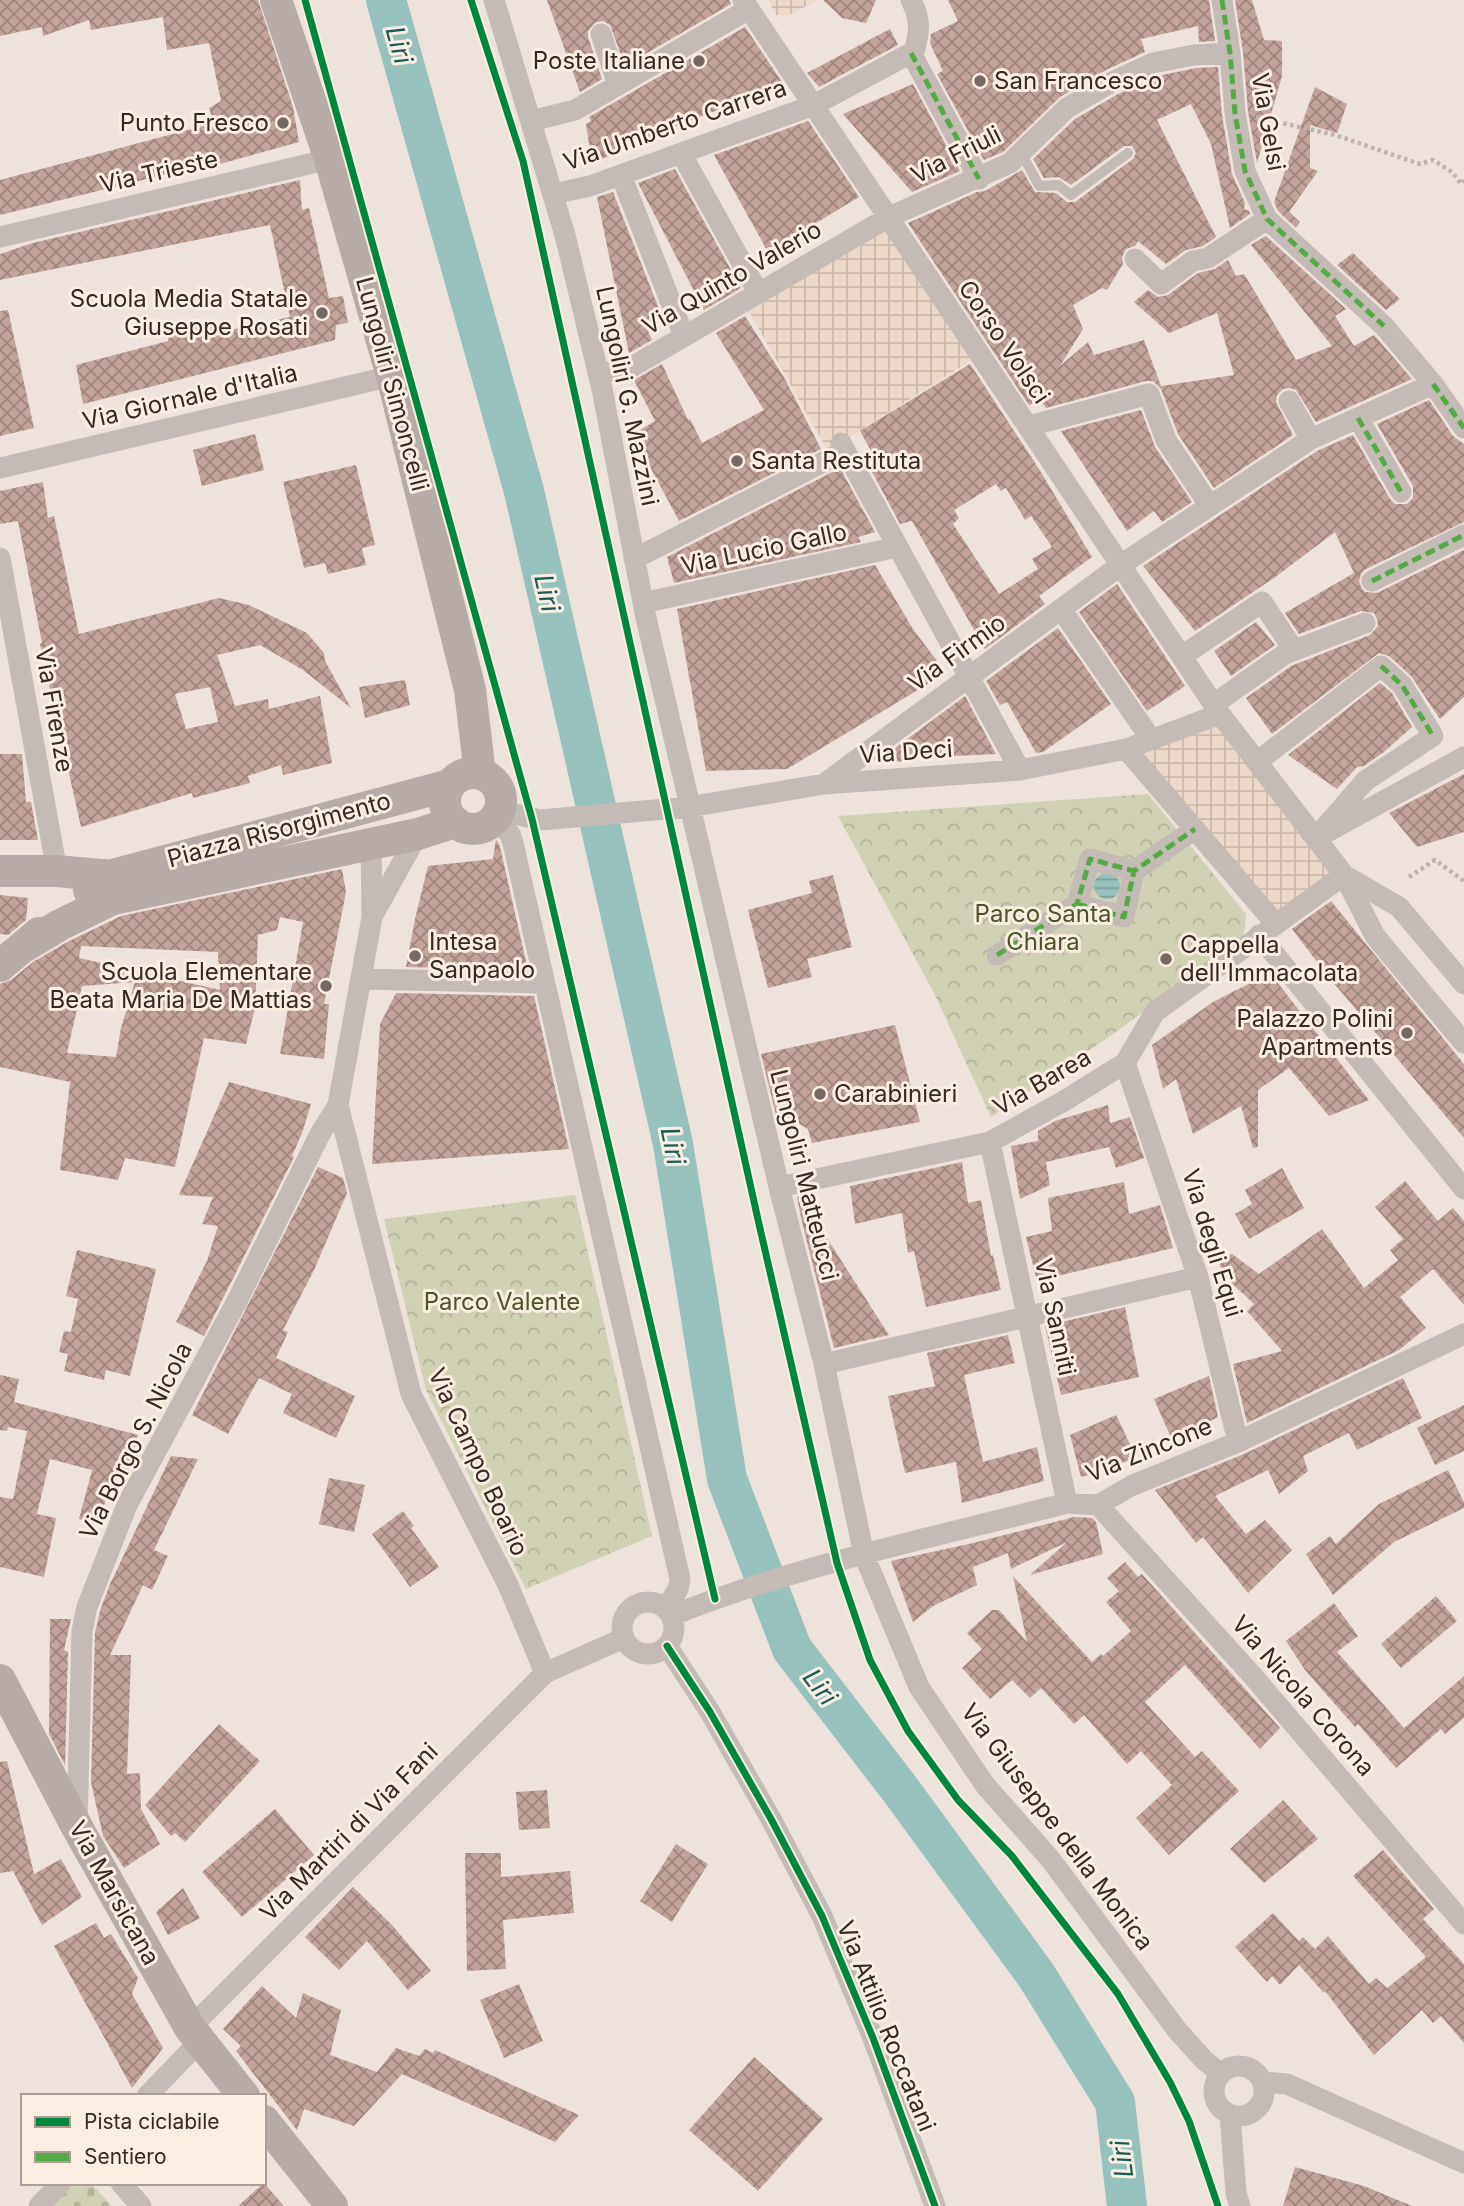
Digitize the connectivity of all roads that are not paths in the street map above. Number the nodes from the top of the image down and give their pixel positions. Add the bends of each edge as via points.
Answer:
1 (276, 0) edge
2 (494, 0) edge
3 (911, 0) edge
4 (1222, 0) edge
5 (746, 5) edge
6 (601, 34) dead end
7 (911, 53) junction
8 (1230, 53) junction
9 (618, 85) junction
10 (814, 105) junction
11 (531, 121) junction
12 (1021, 152) junction
13 (681, 153) junction
14 (1128, 153) dead end
15 (330, 159) junction
16 (621, 175) junction
17 (979, 178) junction
18 (553, 194) junction
19 (889, 217) junction
20 (1267, 219) junction
21 (0, 237) edge
22 (1135, 260) dead end
23 (758, 292) junction
24 (684, 336) junction
25 (598, 374) junction
26 (392, 376) junction
27 (1433, 384) junction
28 (1289, 401) dead end
29 (1358, 418) junction
30 (1029, 426) junction
31 (1464, 428) edge
32 (1311, 439) junction
33 (0, 468) edge
34 (1401, 492) dead end
35 (1210, 506) junction
36 (1464, 536) edge
37 (897, 547) junction
38 (0, 558) edge
39 (634, 559) junction
40 (1122, 564) junction
41 (1372, 581) dead end
42 (643, 603) junction
43 (1061, 609) junction
44 (1366, 623) dead end
45 (1294, 650) junction
46 (1182, 656) junction
47 (970, 676) junction
48 (1217, 709) junction
49 (1151, 740) junction
50 (1126, 749) junction
51 (1464, 758) edge
52 (1257, 762) junction
53 (1020, 770) junction
54 (480, 774) junction
55 (824, 784) junction
56 (450, 785) junction
57 (398, 798) junction
58 (689, 807) junction
59 (496, 815) junction
60 (455, 822) junction
61 (1195, 829) junction
62 (418, 834) junction
63 (1316, 838) junction
64 (371, 843) junction
65 (1134, 870) junction
66 (0, 871) edge
67 (46, 872) junction
68 (1344, 875) junction
69 (97, 893) junction
70 (1077, 904) junction
71 (372, 917) junction
72 (1267, 929) junction
73 (997, 955) dead end
74 (0, 966) edge
75 (361, 979) junction
76 (543, 983) junction
77 (1464, 984) edge
78 (1464, 1043) edge
79 (1125, 1063) junction
80 (338, 1105) junction
81 (990, 1142) junction
82 (779, 1187) junction
83 (1464, 1189) edge
84 (1198, 1277) junction
85 (1029, 1316) junction
86 (1464, 1334) edge
87 (824, 1364) junction
88 (1238, 1442) junction
89 (1067, 1503) junction
90 (1098, 1505) junction
91 (864, 1555) junction
92 (669, 1612) junction
93 (624, 1637) junction
94 (667, 1646) junction
95 (545, 1673) junction
96 (0, 1680) edge
97 (77, 1827) junction
98 (1464, 1924) edge
99 (195, 2035) junction
100 (1221, 2074) junction
101 (1263, 2082) junction
102 (149, 2094) edge
103 (242, 2094) edge
104 (1230, 2115) junction
105 (266, 2124) edge
106 (1464, 2163) edge
107 (59, 2185) edge
108 (123, 2185) edge
109 (39, 2206) edge
110 (141, 2206) edge
111 (332, 2206) edge
112 (936, 2206) edge
113 (1240, 2206) edge

1 - 15 main road, Lungoliri Simoncelli
2 - 11 street, Lungoliri G. Mazzini
3 - 7 street via 919,25
4 - 8 street, Via Gelsi
5 - 9 street
5 - 10 street, Corso Volsci
6 - 9 street
7 - 10 street, Via Umberto Carrera
7 - 17 street
8 - 12 street, Via Friuli via 1153,63 1112,82 1067,108
8 - 20 street, Via Gelsi via 1245,171
9 - 11 street via 575,110
10 - 13 street, Via Umberto Carrera
10 - 19 street, Corso Volsci
11 - 18 street, Lungoliri G. Mazzini
12 - 14 lane via 1038,186 1058,186 1072,195
12 - 17 street, Via Friuli via 1010,163
13 - 16 street, Via Umberto Carrera
13 - 23 street
15 - 21 street, Via Trieste
15 - 26 main road, Lungoliri Simoncelli
16 - 18 street, Via Umberto Carrera
16 - 24 street
17 - 19 street, Via Friuli
18 - 25 street, Lungoliri G. Mazzini
19 - 23 street, Via Quinto Valerio
19 - 30 street, Corso Volsci
20 - 22 street via 1161,284
20 - 27 street, Via Gelsi via 1384,326
23 - 24 street, Via Quinto Valerio
24 - 25 street, Via Quinto Valerio via 630,368
25 - 39 street, Lungoliri G. Mazzini
26 - 33 street, Via Giornale d'Italia
26 - 54 main road, Lungoliri Simoncelli via 470,690
27 - 29 street, Via Firmio
27 - 31 street, Via Gelsi
28 - 32 street
29 - 32 street, Via Firmio
29 - 34 street
30 - 35 street via 1149,394 1166,440
30 - 40 street, Corso Volsci
32 - 35 street, Via Firmio
35 - 40 street, Via Firmio
36 - 41 street
37 - 39 street via 843,447
37 - 42 street, Via Lucio Gallo
37 - 47 street
38 - 67 street, Via Firenze
39 - 42 street, Lungoliri G. Mazzini
40 - 43 street, Via Firmio
40 - 46 street, Corso Volsci
42 - 58 street, Lungoliri G. Mazzini
43 - 47 street, Via Firmio
43 - 49 street
44 - 45 street, Via Deci
45 - 46 street via 1262,602
45 - 48 street, Via Deci
46 - 48 street, Corso Volsci
47 - 53 street
47 - 55 street, Via Firmio
48 - 49 street, Via Deci
48 - 52 street, Corso Volsci
49 - 50 street, Via Deci
50 - 53 street, Via Deci
50 - 61 street
51 - 63 street
52 - 63 street, Corso Volsci
52 - 63 street via 1381,666 1402,684 1433,736 1365,781
53 - 55 street, Via Deci
54 - 56 main road via 463,775
54 - 59 main road via 498,788
55 - 58 street, Via Deci
56 - 57 main road, Piazza Risorgimento
56 - 60 main road via 446,809
57 - 64 main road via 379,818
57 - 69 main road, Piazza Risorgimento
58 - 59 street, Via Deci via 540,821
58 - 82 street, Lungoliri Matteucci
59 - 60 main road via 488,825 471,829
59 - 76 street via 510,834
60 - 62 main road, Piazza Risorgimento
61 - 65 street
61 - 72 street
62 - 64 main road, Piazza Risorgimento
62 - 71 street
63 - 68 street, Corso Volsci
64 - 69 main road, Piazza Risorgimento
64 - 71 street
65 - 70 street via 1090,859
65 - 70 street via 1124,917
66 - 67 main road
67 - 69 main road
68 - 72 street, Via Barea
68 - 77 street via 1399,907
68 - 78 street via 1375,936
69 - 74 main road
70 - 73 street
71 - 75 street
72 - 79 street, Via Barea via 1155,1012
72 - 83 street
75 - 76 street
75 - 80 street
76 - 92 street via 680,1579
79 - 81 street, Via Barea
79 - 84 street, Via degli Equi
80 - 95 street, Via Campo Boario via 411,1394 508,1585
80 - 97 street, Via Borgo S. Nicola via 127,1505 87,1607 82,1632
81 - 82 street, Via Barea
81 - 85 street, Via Sanniti
82 - 87 street, Lungoliri Matteucci
84 - 85 street
84 - 88 street, Via degli Equi
85 - 87 street
85 - 89 street, Via Sanniti
86 - 88 street, Via Zincone
87 - 91 street, Lungoliri Matteucci
88 - 90 street, Via Zincone via 1131,1486
89 - 90 street, Via Zincone
89 - 91 street, Via Zincone
90 - 98 street, Via Nicola Corona via 1252,1675
91 - 92 street, Via Zincone
91 - 100 street, Via Giuseppe della Monica via 919,1687 985,1785 1051,1860 1177,2030
92 - 93 street via 650,1602 633,1606 623,1620
92 - 94 street via 673,1633
93 - 94 street via 642,1653
93 - 95 street
94 - 112 street, Via Attilio Roccatani via 758,1796 822,1916
95 - 99 street, Via Martiri di Via Fani
96 - 97 main road, Via Marsicana
97 - 99 main road, Via Marsicana
99 - 102 street, Via Martiri di Via Fani
99 - 103 main road, Via Marsicana
100 - 101 street via 1244,2067
100 - 104 street via 1215,2097
101 - 104 street via 1260,2107 1246,2116
101 - 106 street via 1287,2084
104 - 113 street
105 - 111 main road
107 - 109 street
108 - 110 street

